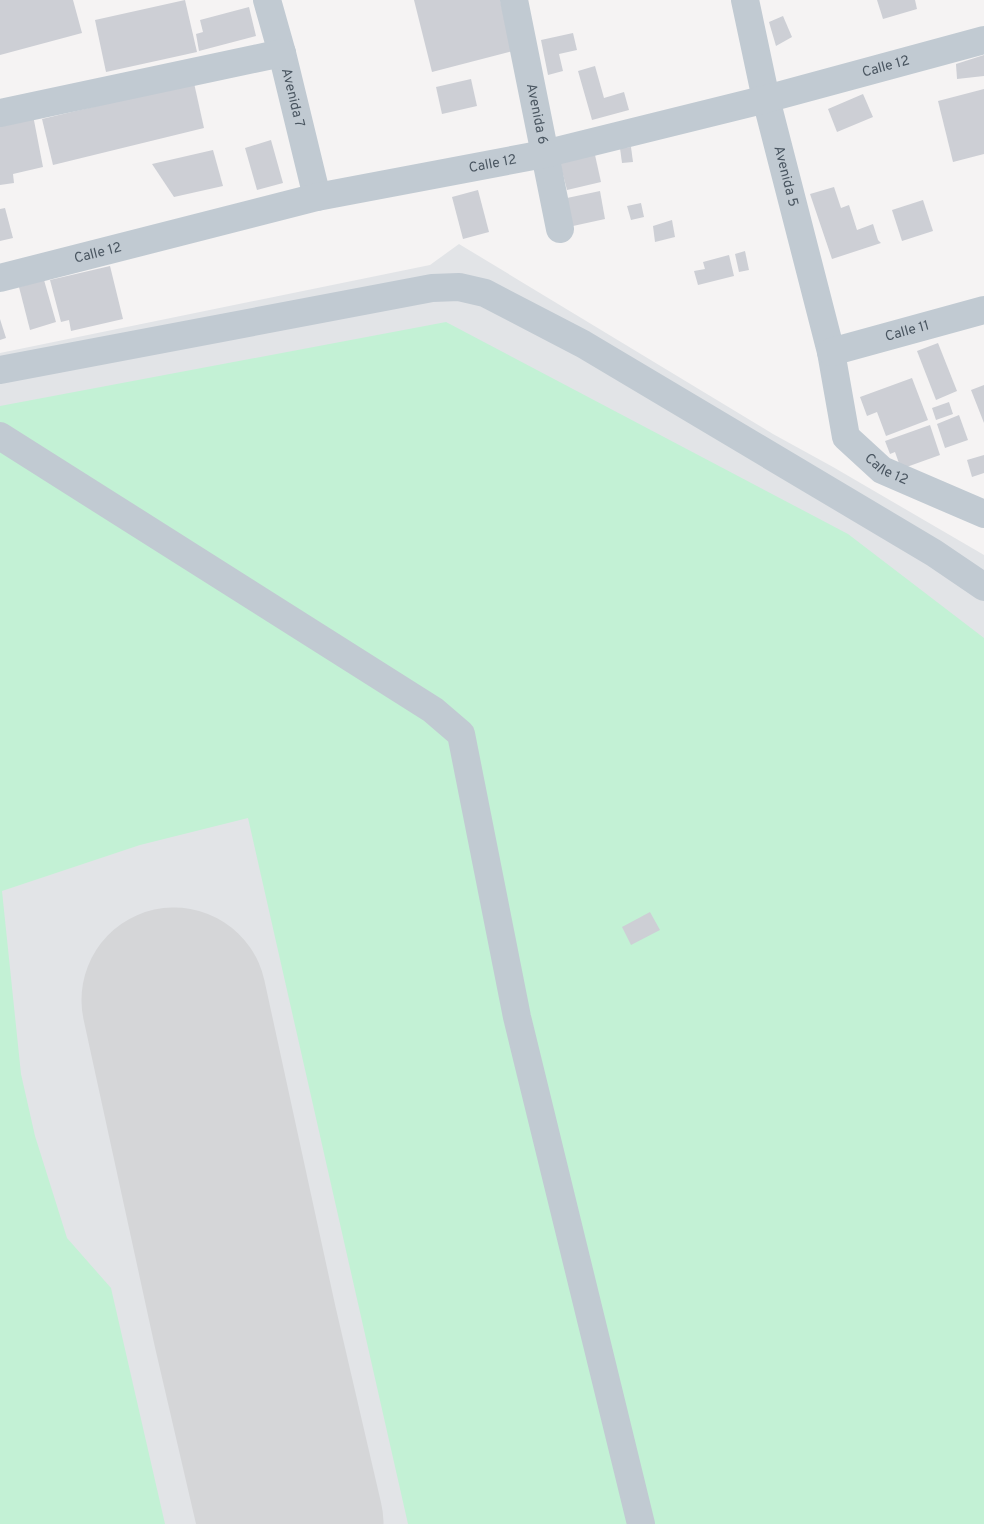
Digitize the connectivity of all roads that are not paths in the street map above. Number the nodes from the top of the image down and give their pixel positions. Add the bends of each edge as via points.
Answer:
1 (267, 0) edge
2 (514, 0) edge
3 (745, 0) edge
4 (984, 40) edge
5 (282, 53) junction
6 (766, 99) junction
7 (0, 113) edge
8 (544, 154) junction
9 (317, 197) junction
10 (560, 229) dead end
11 (0, 278) edge
12 (984, 310) edge
13 (831, 352) junction
14 (0, 370) edge
15 (0, 436) edge
16 (984, 514) edge
17 (984, 587) edge
18 (642, 1524) edge

1 - 5 street, Avenida 7
2 - 8 street, Avenida 6
3 - 6 street, Avenida 5
4 - 6 street, Calle 12
5 - 7 street
5 - 9 street, Avenida 7
6 - 8 street, Calle 12
6 - 13 street, Avenida 5
8 - 9 street, Calle 12
8 - 10 street, Avenida 6
9 - 11 street, Calle 12
12 - 13 street, Calle 11
13 - 16 street, Calle 12 via 846,437 882,470
14 - 17 street via 432,288 459,287 485,293 583,344 934,553
15 - 18 street via 433,710 461,734 517,1017

